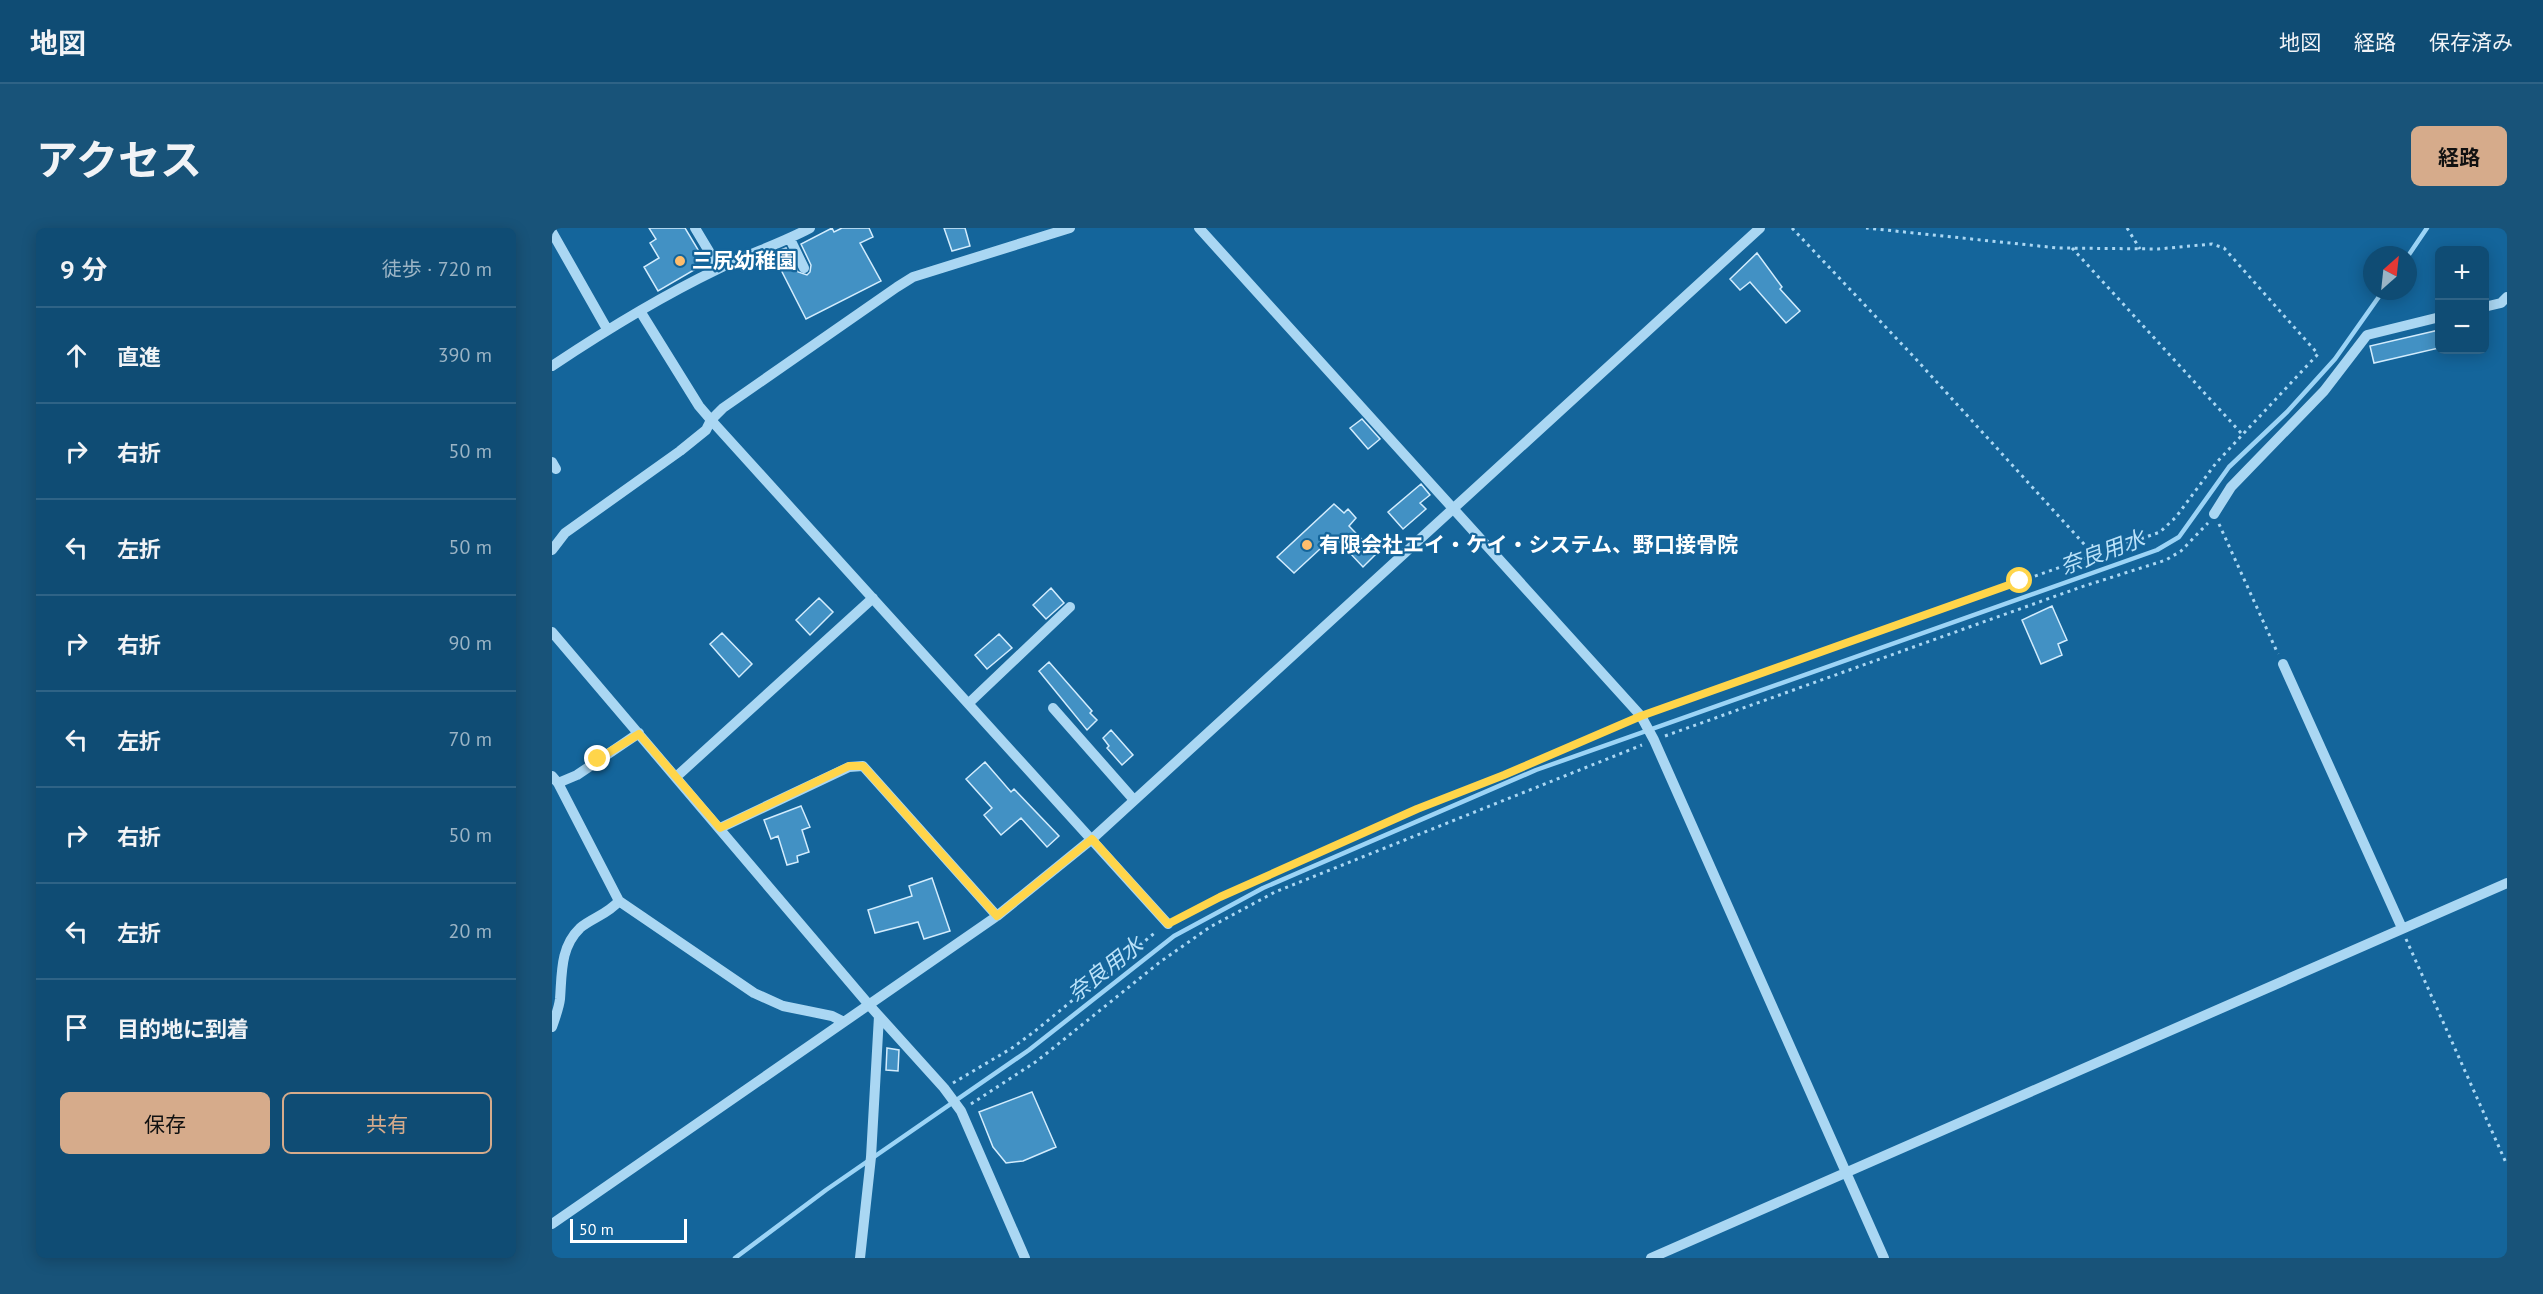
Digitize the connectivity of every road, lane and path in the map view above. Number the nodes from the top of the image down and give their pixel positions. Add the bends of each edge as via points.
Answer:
1 (695, 228) edge
2 (810, 228) edge
3 (1070, 228) edge
4 (1199, 228) edge
5 (1760, 228) edge
6 (1792, 228) edge
7 (1866, 228) edge
8 (2127, 228) edge
9 (552, 232) edge
10 (790, 239) junction
11 (2072, 248) junction
12 (2140, 249) junction
13 (719, 268) junction
14 (804, 268) dead end
15 (2507, 297) edge
16 (2489, 306) edge
17 (640, 310) junction
18 (2435, 318) edge
19 (607, 329) junction
20 (552, 366) edge
21 (711, 420) junction
22 (2242, 434) junction
23 (1451, 509) junction
24 (2214, 514) junction
25 (552, 550) edge
26 (2094, 555) junction
27 (873, 598) junction
28 (1070, 607) dead end
29 (552, 632) edge
30 (2283, 664) joint
31 (969, 703) junction
32 (1053, 708) dead end
33 (1641, 716) junction
34 (639, 734) junction
35 (1654, 740) junction
36 (676, 777) junction
37 (555, 780) edge
38 (1134, 800) junction
39 (720, 828) junction
40 (1092, 839) junction
41 (2507, 883) edge
42 (619, 901) junction
43 (997, 916) junction
44 (1168, 924) junction
45 (2402, 928) junction
46 (870, 1006) junction
47 (879, 1016) junction
48 (844, 1022) junction
49 (552, 1027) edge
50 (946, 1091) junction
51 (960, 1110) junction
52 (2507, 1165) edge
53 (1846, 1173) junction
54 (552, 1224) edge
55 (860, 1258) edge
56 (1025, 1258) edge
57 (1651, 1258) edge
58 (1884, 1258) edge

1 - 13 street
2 - 10 street
3 - 21 street via 914,277
4 - 23 street
5 - 23 street
6 - 26 path
7 - 11 path
8 - 12 path
9 - 19 street
10 - 13 street
10 - 14 street
11 - 12 path
11 - 22 path
12 - 22 path via 2212,244 2224,248 2318,354
13 - 17 street
15 - 16 street
17 - 19 street
17 - 21 street
18 - 24 street via 2367,335 2325,391 2230,487
19 - 20 street
21 - 25 street via 706,430 680,452 565,533
21 - 27 street
22 - 26 path via 2176,518 2160,532
23 - 33 street
23 - 38 street
24 - 30 path
24 - 35 path via 2201,532 2166,560
26 - 33 path
27 - 31 street
27 - 36 street
28 - 31 street
29 - 34 street
30 - 45 street
31 - 40 street
32 - 38 street
33 - 35 street
33 - 44 path via 1406,814
34 - 36 street
34 - 37 street via 577,775
35 - 51 path via 1275,892 1160,962 1037,1061
35 - 53 street
36 - 39 street
37 - 42 street
38 - 40 street
39 - 43 street via 849,766 863,766
39 - 46 street
40 - 43 street
40 - 44 street
41 - 45 street
42 - 48 street via 754,993 783,1006
42 - 49 street via 580,928 568,943 560,1002
43 - 46 street
44 - 50 path via 1012,1048
45 - 52 path
45 - 53 street
46 - 47 street
46 - 48 street
47 - 50 street
47 - 55 street via 871,1157
48 - 54 street
50 - 51 street
51 - 56 street
53 - 57 street
53 - 58 street

